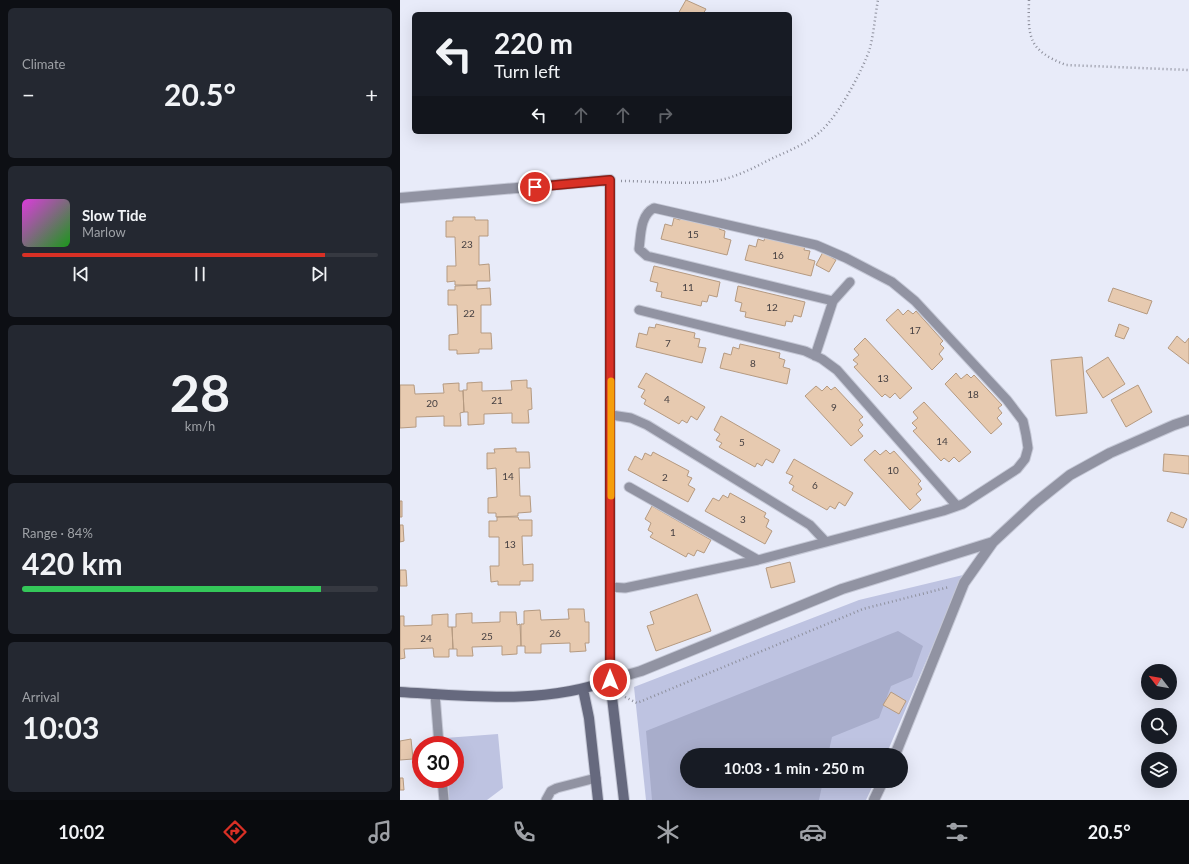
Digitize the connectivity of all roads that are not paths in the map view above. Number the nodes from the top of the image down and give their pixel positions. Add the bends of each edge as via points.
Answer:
1 (400, 198) edge
2 (850, 282) dead end
3 (833, 301) junction
4 (639, 310) dead end
5 (815, 356) junction
6 (611, 415) junction
7 (1189, 420) edge
8 (629, 487) dead end
9 (958, 506) junction
10 (826, 542) junction
11 (993, 542) junction
12 (758, 560) junction
13 (610, 587) junction
14 (610, 680) junction
15 (583, 689) junction
16 (400, 692) edge
17 (434, 694) junction
18 (438, 736) edge
19 (898, 748) edge
20 (596, 778) junction
21 (443, 788) edge
22 (880, 788) edge
23 (444, 800) edge
24 (546, 800) edge
25 (598, 800) edge
26 (624, 800) edge
27 (874, 800) edge

1 - 6 street via 610,180
2 - 3 lane
3 - 5 lane
3 - 9 lane via 647,256 639,249 645,216 654,208 816,245 892,282 915,301 1007,400 1023,421 1026,435 1028,448 1025,459 1017,469
4 - 5 lane via 805,351
5 - 9 lane via 837,370
6 - 10 lane via 631,418 647,425 810,525
6 - 13 street
7 - 11 street via 1110,453 1070,475 1034,503
8 - 12 lane
9 - 10 lane
10 - 12 lane
11 - 14 street via 842,589 641,671
11 - 19 street via 964,583
12 - 13 lane via 625,588
13 - 14 street
14 - 15 street
14 - 26 street
15 - 17 street via 532,696
15 - 20 street
16 - 17 street
17 - 18 lane
20 - 24 lane via 557,788 551,791
20 - 25 street
21 - 23 lane
22 - 27 street

